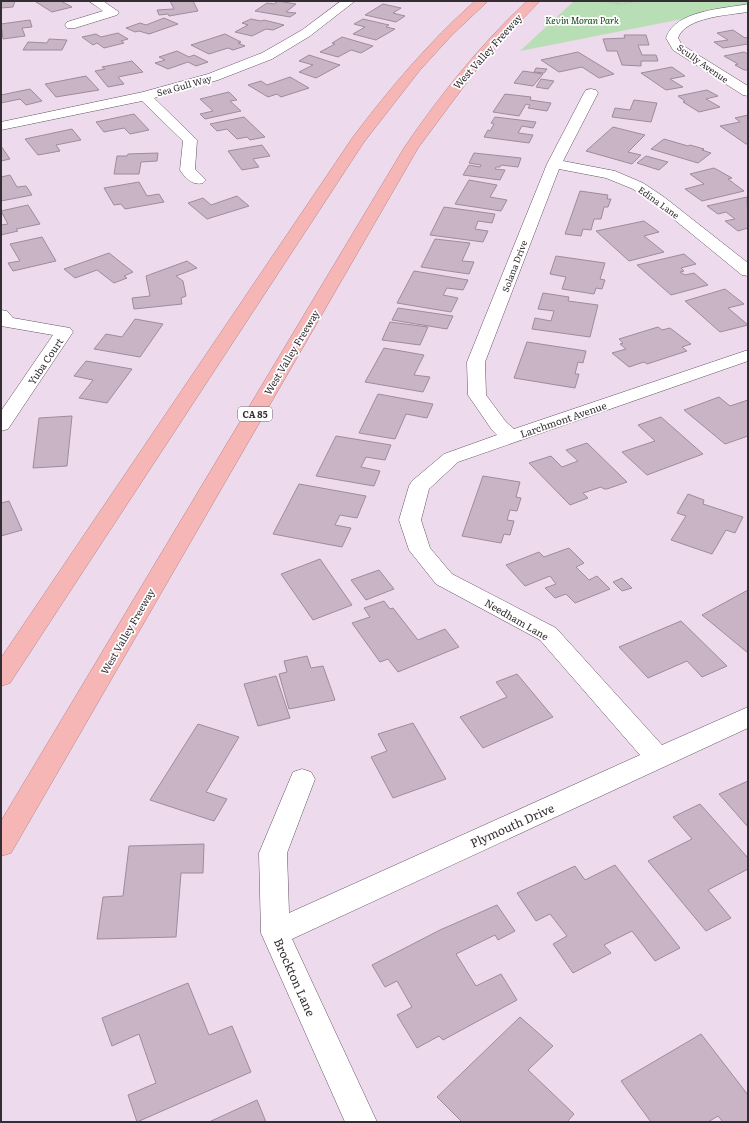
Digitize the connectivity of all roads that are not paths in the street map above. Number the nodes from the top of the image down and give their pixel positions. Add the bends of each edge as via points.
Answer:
1 (95, 1) edge
2 (350, 1) edge
3 (482, 1) edge
4 (534, 1) edge
5 (748, 8) edge
6 (71, 25) dead end
7 (748, 92) edge
8 (591, 93) dead end
9 (145, 96) junction
10 (1, 126) edge
11 (554, 164) junction
12 (198, 180) dead end
13 (748, 271) edge
14 (1, 315) edge
15 (748, 355) edge
16 (1, 426) edge
17 (511, 437) junction
18 (410, 520) joint
19 (1, 677) edge
20 (748, 717) edge
21 (658, 758) junction
22 (302, 779) dead end
23 (1, 845) edge
24 (276, 933) junction
25 (361, 1122) edge

1 - 6 street via 113,12
2 - 9 street, Sea Gull Way via 306,33 268,56 213,77
3 - 19 highway via 427,53 393,92 358,140
4 - 23 highway, West Valley Freeway / CA 85 via 458,81 411,148
5 - 7 street, Scully Avenue via 687,22 675,30 672,38 677,47
8 - 11 street, Solana Drive
9 - 10 street, Sea Gull Way
9 - 12 street via 190,140 186,170
11 - 13 street, Edina Lane via 610,174 638,186
11 - 17 street, Solana Drive via 476,362 477,395 499,426
14 - 16 street, Yuba Court via 8,322 64,332
15 - 17 street, Larchmont Avenue
17 - 18 street, Larchmont Avenue via 451,458 419,486
18 - 21 street, Needham Lane via 420,550 444,579 548,634
20 - 21 street, Plymouth Drive
21 - 24 street, Plymouth Drive
22 - 24 street, Brockton Lane via 274,853
24 - 25 street, Brockton Lane

